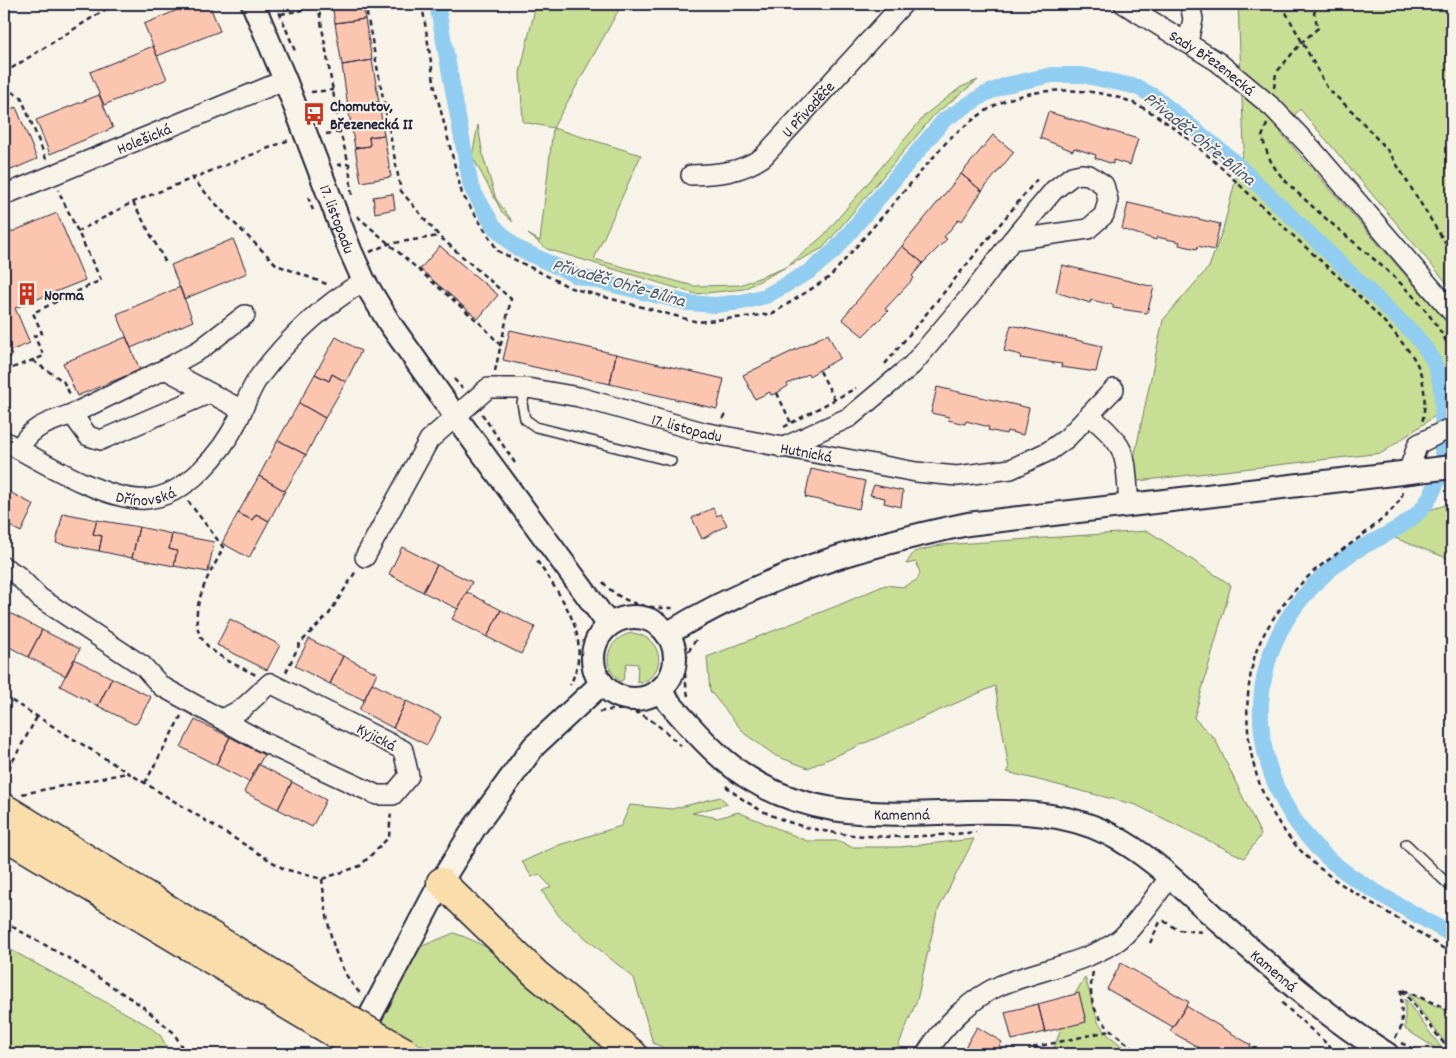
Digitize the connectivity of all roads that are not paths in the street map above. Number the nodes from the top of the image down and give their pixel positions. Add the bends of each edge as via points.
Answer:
1 (253, 4) edge
2 (902, 4) edge
3 (1124, 4) edge
4 (1190, 4) edge
5 (1188, 42) junction
6 (285, 80) junction
7 (691, 175) dead end
8 (4, 195) edge
9 (1012, 240) junction
10 (364, 281) junction
11 (1452, 312) edge
12 (246, 315) dead end
13 (165, 369) junction
14 (527, 388) junction
15 (1114, 389) dead end
16 (210, 393) junction
17 (242, 410) junction
18 (75, 412) junction
19 (1090, 416) junction
20 (456, 417) junction
21 (1452, 427) edge
22 (782, 448) junction
23 (19, 449) edge
24 (671, 461) dead end
25 (1452, 467) edge
26 (1408, 472) junction
27 (1129, 505) junction
28 (365, 557) road end
29 (4, 568) edge
30 (609, 625) junction
31 (667, 634) junction
32 (602, 684) junction
33 (659, 691) junction
34 (222, 719) junction
35 (9, 802) edge
36 (4, 835) edge
37 (1406, 844) dead end
38 (1170, 877) junction
39 (441, 882) junction
40 (1452, 888) edge
41 (322, 1015) junction
42 (1390, 1043) edge
43 (407, 1053) edge
44 (350, 1054) edge
45 (369, 1054) edge
46 (632, 1054) edge
47 (926, 1054) edge

1 - 6 street, 17. listopadu
2 - 7 street, U Přivaděče via 763,157 731,172
3 - 5 street, Sady Březenecká
4 - 5 street via 1193,19
5 - 11 street, Sady Březenecká via 1218,62 1273,108
6 - 8 street, Holešická
6 - 10 street, 17. listopadu
9 - 9 street, Hutnická via 1088,229 1104,215 1108,200 1104,185 1089,175 1072,176 1054,190
9 - 22 street, Hutnická via 912,365 850,417
10 - 17 street, Dřínovská via 325,306 290,339 258,379
10 - 20 street, 17. listopadu via 390,324
12 - 13 street, Dřínovská via 201,349
13 - 16 street
13 - 18 street, Dřínovská
14 - 20 street, 17. listopadu via 488,388
14 - 22 street, 17. listopadu via 579,397 703,432
14 - 24 lane via 522,403 525,419 536,427
15 - 19 street, Hutnická
16 - 17 street
16 - 18 street via 101,440 88,436
17 - 23 street, Dřínovská via 210,463 179,489 146,499 103,492
18 - 23 street, Dřínovská via 26,435
19 - 22 street, Hutnická via 1068,438 1022,465 957,476 916,472
19 - 27 street via 1110,432 1123,452
20 - 28 street via 429,440
20 - 30 street, 17. listopadu
21 - 26 street via 1418,444
25 - 26 street
26 - 27 street
27 - 31 street via 968,524 898,538 786,575 710,608
29 - 34 street via 17,575 40,598 143,666 161,686
30 - 31 street via 633,617 646,619
30 - 32 street via 600,635 594,653 596,672
31 - 33 street via 675,658 668,682
32 - 33 street via 622,698 647,697
32 - 39 street via 534,746 474,827
33 - 38 street, Kamenná via 724,760 757,783 790,798 824,809 861,813 998,811 1073,821 1108,834 1135,849
34 - 34 street, Kyjická via 275,685 403,750 409,776 393,795 377,795
35 - 41 highway
36 - 41 highway
37 - 40 lane
38 - 42 street, Kamenná via 1288,984 1325,1013
38 - 47 street via 1117,941 1066,966 1001,985 981,996 934,1040
39 - 44 street
39 - 46 highway via 536,974
41 - 43 highway, bridge
41 - 45 highway, bridge

